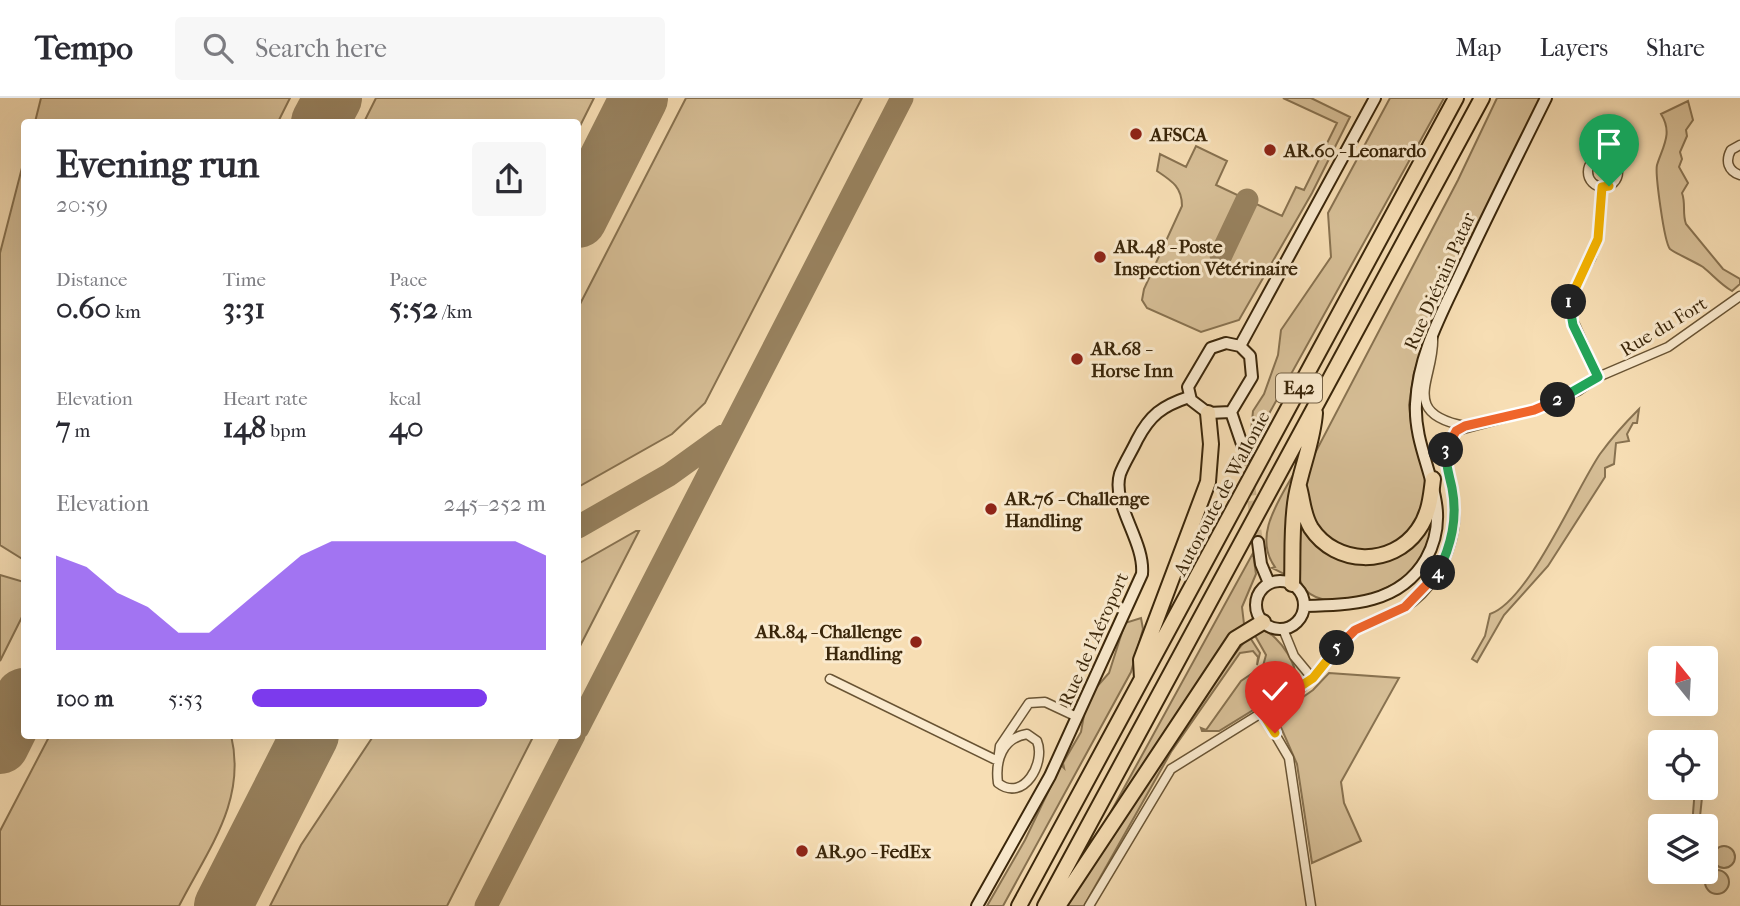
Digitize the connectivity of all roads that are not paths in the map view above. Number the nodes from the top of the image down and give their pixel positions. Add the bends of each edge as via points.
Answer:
1 (1375, 98) edge
2 (1456, 98) edge
3 (1482, 98) edge
4 (1546, 98) edge
5 (1740, 145) edge
6 (1740, 175) edge
7 (1602, 187) dead end
8 (1740, 296) edge
9 (1433, 332) junction
10 (1240, 346) junction
11 (1598, 377) junction
12 (1189, 397) junction
13 (1315, 408) junction
14 (1231, 412) junction
15 (1208, 413) junction
16 (1465, 426) junction
17 (1246, 456) tunnel mouth
18 (1433, 479) junction
19 (1299, 487) junction
20 (1258, 542) tunnel mouth
21 (1269, 583) junction
22 (1292, 584) junction
23 (1304, 606) junction
24 (1263, 622) junction
25 (1283, 629) junction
26 (1313, 678) junction
27 (830, 679) dead end
28 (1142, 680) junction
29 (1262, 712) junction
30 (1077, 717) junction
31 (998, 761) junction
32 (977, 906) edge
33 (1019, 906) edge
34 (1045, 906) edge
35 (1058, 906) edge
36 (1089, 906) edge
37 (1311, 906) edge

1 - 10 street
2 - 28 highway, Autoroute de Wallonie / E42
3 - 13 highway, E42
4 - 9 street, Rue Diérain Patar
5 - 6 street via 1731,150 1728,162
7 - 11 street via 1598,239 1568,309
8 - 11 street, Rue du Fort via 1668,347
9 - 16 street via 1434,348 1423,390 1427,404 1440,419
9 - 18 street, Rue Diérain Patar via 1419,374 1415,408
10 - 12 street via 1226,343 1211,348 1188,387
10 - 14 street via 1250,356 1253,370
11 - 16 street, Rue du Fort via 1534,410
12 - 15 street
12 - 30 street, Rue de l'Aéroport via 1169,403 1149,418 1119,477 1122,503 1141,550 1142,574
13 - 19 highway via 1313,439
13 - 34 highway, E42
14 - 15 street
14 - 17 street
15 - 28 highway via 1208,482 1141,660
16 - 26 street via 1456,431 1446,450 1454,527 1438,575 1405,607 1355,630
18 - 19 highway via 1426,516 1416,533 1397,550 1362,557 1338,552 1316,535 1307,521
18 - 23 street, Rue Diérain Patar via 1438,513 1435,540 1408,581 1371,601
19 - 22 highway
20 - 21 street
21 - 22 street
21 - 24 street via 1256,601
22 - 23 street via 1301,593
23 - 25 street via 1298,621
24 - 25 street
24 - 35 highway via 1235,639
25 - 26 street via 1294,656
26 - 29 street
27 - 31 street
28 - 33 highway, Autoroute de Wallonie / E42
29 - 36 street via 1171,769
29 - 37 street via 1289,758
30 - 31 street via 1045,702 1029,703 1000,746
30 - 32 street, Rue de l'Aéroport via 1043,789
31 - 31 street via 1014,738 1027,734 1037,741 1040,757 1024,785 1014,790 998,783

